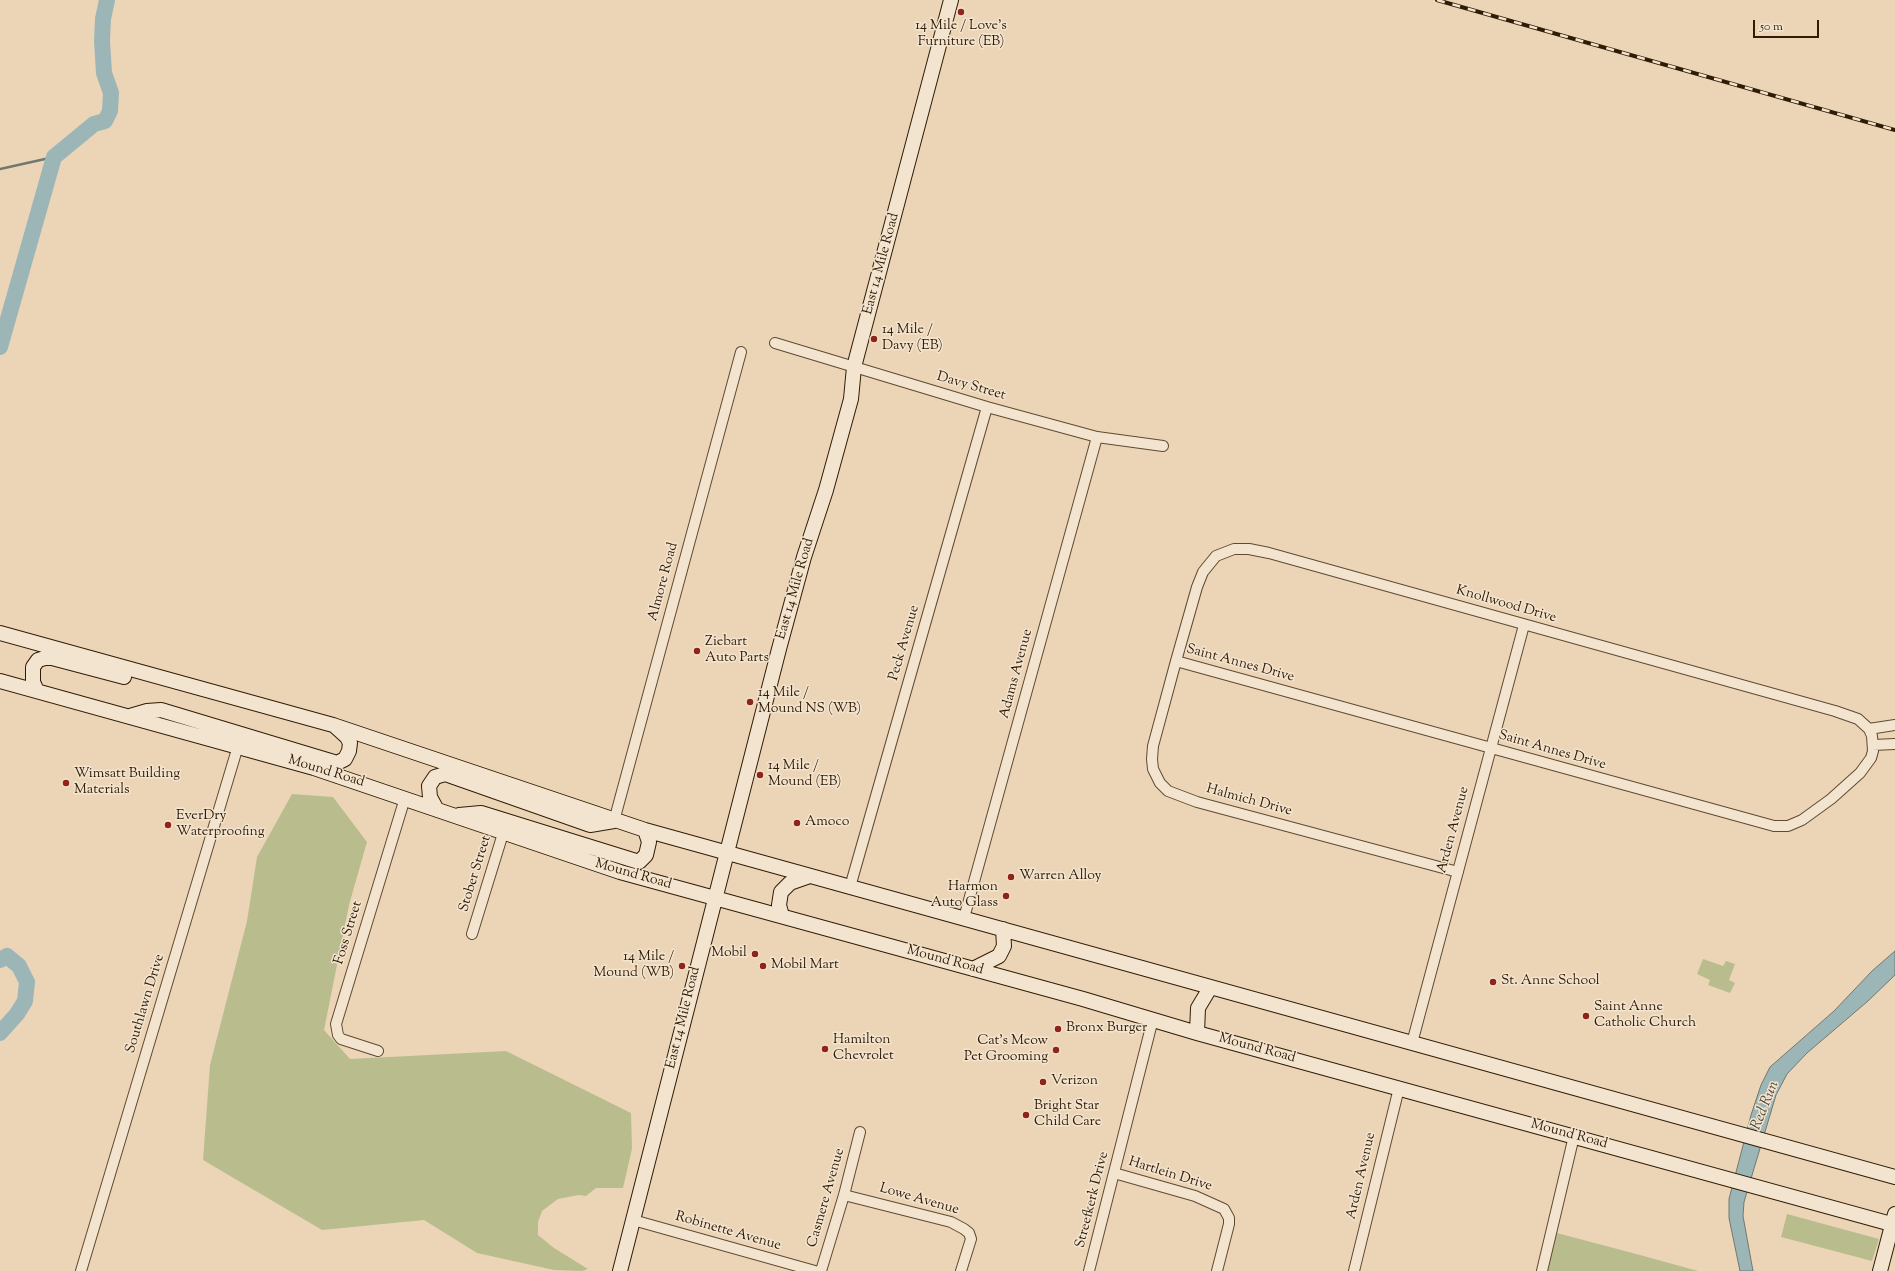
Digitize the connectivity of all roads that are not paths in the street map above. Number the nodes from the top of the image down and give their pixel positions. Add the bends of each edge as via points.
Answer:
1 (951, 0) edge
2 (775, 343) dead end
3 (741, 352) dead end
4 (854, 367) junction
5 (987, 407) junction
6 (1097, 437) junction
7 (1163, 446) dead end
8 (1524, 625) junction
9 (0, 633) edge
10 (1176, 661) junction
11 (0, 681) edge
12 (38, 692) junction
13 (272, 708) junction
14 (130, 716) junction
15 (333, 725) junction
16 (1895, 725) edge
17 (1869, 729) junction
18 (1895, 744) edge
19 (1873, 745) junction
20 (238, 746) junction
21 (1491, 748) junction
22 (405, 798) junction
23 (436, 808) junction
24 (614, 821) junction
25 (505, 827) junction
26 (645, 830) junction
27 (726, 853) junction
28 (1458, 872) junction
29 (810, 876) junction
30 (850, 887) junction
31 (715, 898) junction
32 (782, 916) junction
33 (964, 918) junction
34 (1003, 929) junction
35 (472, 934) dead end
36 (973, 969) junction
37 (1210, 988) junction
38 (1153, 1019) junction
39 (1196, 1033) junction
40 (1412, 1043) junction
41 (378, 1051) dead end
42 (1398, 1088) junction
43 (860, 1132) dead end
44 (1574, 1136) junction
45 (1114, 1173) junction
46 (1895, 1177) edge
47 (844, 1194) junction
48 (633, 1220) junction
49 (1894, 1221) edge
50 (81, 1271) edge
51 (620, 1271) edge
52 (815, 1271) edge
53 (821, 1271) edge
54 (961, 1271) edge
55 (1090, 1271) edge
56 (1217, 1271) edge
57 (1354, 1271) edge
58 (1542, 1271) edge
59 (1880, 1271) edge

1 - 4 main road, East 14 Mile Road
2 - 4 street, Davy Street
3 - 24 street, Almore Road
4 - 5 street, Davy Street
4 - 27 main road, East 14 Mile Road via 849,404 796,588
5 - 6 street, Davy Street
5 - 30 street, Peck Avenue
6 - 7 street, Davy Street
6 - 33 street, Adams Avenue
8 - 10 street, Knollwood Drive via 1269,553 1234,549 1216,556 1203,572
8 - 17 street, Knollwood Drive via 1840,712 1858,719
8 - 21 street, Arden Avenue
9 - 13 main road
10 - 21 street, Saint Annes Drive
10 - 28 street, Halmich Drive via 1153,746 1152,759 1156,776 1168,791 1196,802
11 - 12 main road, Mound Road
12 - 13 main road via 33,682 33,667 38,660 52,658 236,708
12 - 14 main road, Mound Road
13 - 15 main road
14 - 15 main road via 162,710 337,763 345,758 350,743
14 - 20 main road, Mound Road
15 - 24 main road
16 - 17 street
17 - 19 street
18 - 19 street
19 - 21 street, Saint Annes Drive via 1871,758 1860,773 1802,820 1783,827
20 - 22 main road, Mound Road
20 - 50 street, Southlawn Drive
21 - 28 street, Arden Avenue
22 - 23 main road, Mound Road
22 - 41 street, Foss Street via 336,1024 341,1039
23 - 24 main road via 430,797 429,786 435,777 445,774 590,825
23 - 25 main road, Mound Road
24 - 26 main road
25 - 26 main road via 639,862 646,854 649,842
25 - 31 main road, Mound Road via 614,870
25 - 35 street, Stober Street
26 - 27 main road
27 - 29 main road
27 - 31 main road, East 14 Mile Road
28 - 40 street, Arden Avenue
29 - 30 main road
29 - 32 main road via 790,883 781,892 779,905
30 - 33 main road
31 - 32 main road, Mound Road
31 - 48 main road, East 14 Mile Road
32 - 36 main road, Mound Road
33 - 34 main road
34 - 36 main road via 1004,946 999,956
34 - 37 main road
36 - 38 main road, Mound Road
37 - 39 main road via 1198,1008
37 - 40 main road
38 - 39 main road, Mound Road
38 - 45 street, Streefkerk Drive
39 - 42 main road, Mound Road
40 - 46 main road
42 - 44 main road, Mound Road
42 - 57 street, Arden Avenue
43 - 47 street, Casmere Avenue
44 - 49 main road, Mound Road via 1752,1186
44 - 58 street
45 - 55 street, Streefkerk Drive
45 - 56 street, Hartlein Drive via 1195,1196 1224,1210 1229,1218 1229,1224
47 - 53 street, Casmere Avenue
47 - 54 street, Lowe Avenue via 951,1222 964,1229 969,1233 970,1239
48 - 51 main road, East 14 Mile Road
48 - 52 street, Robinette Avenue
49 - 59 main road

